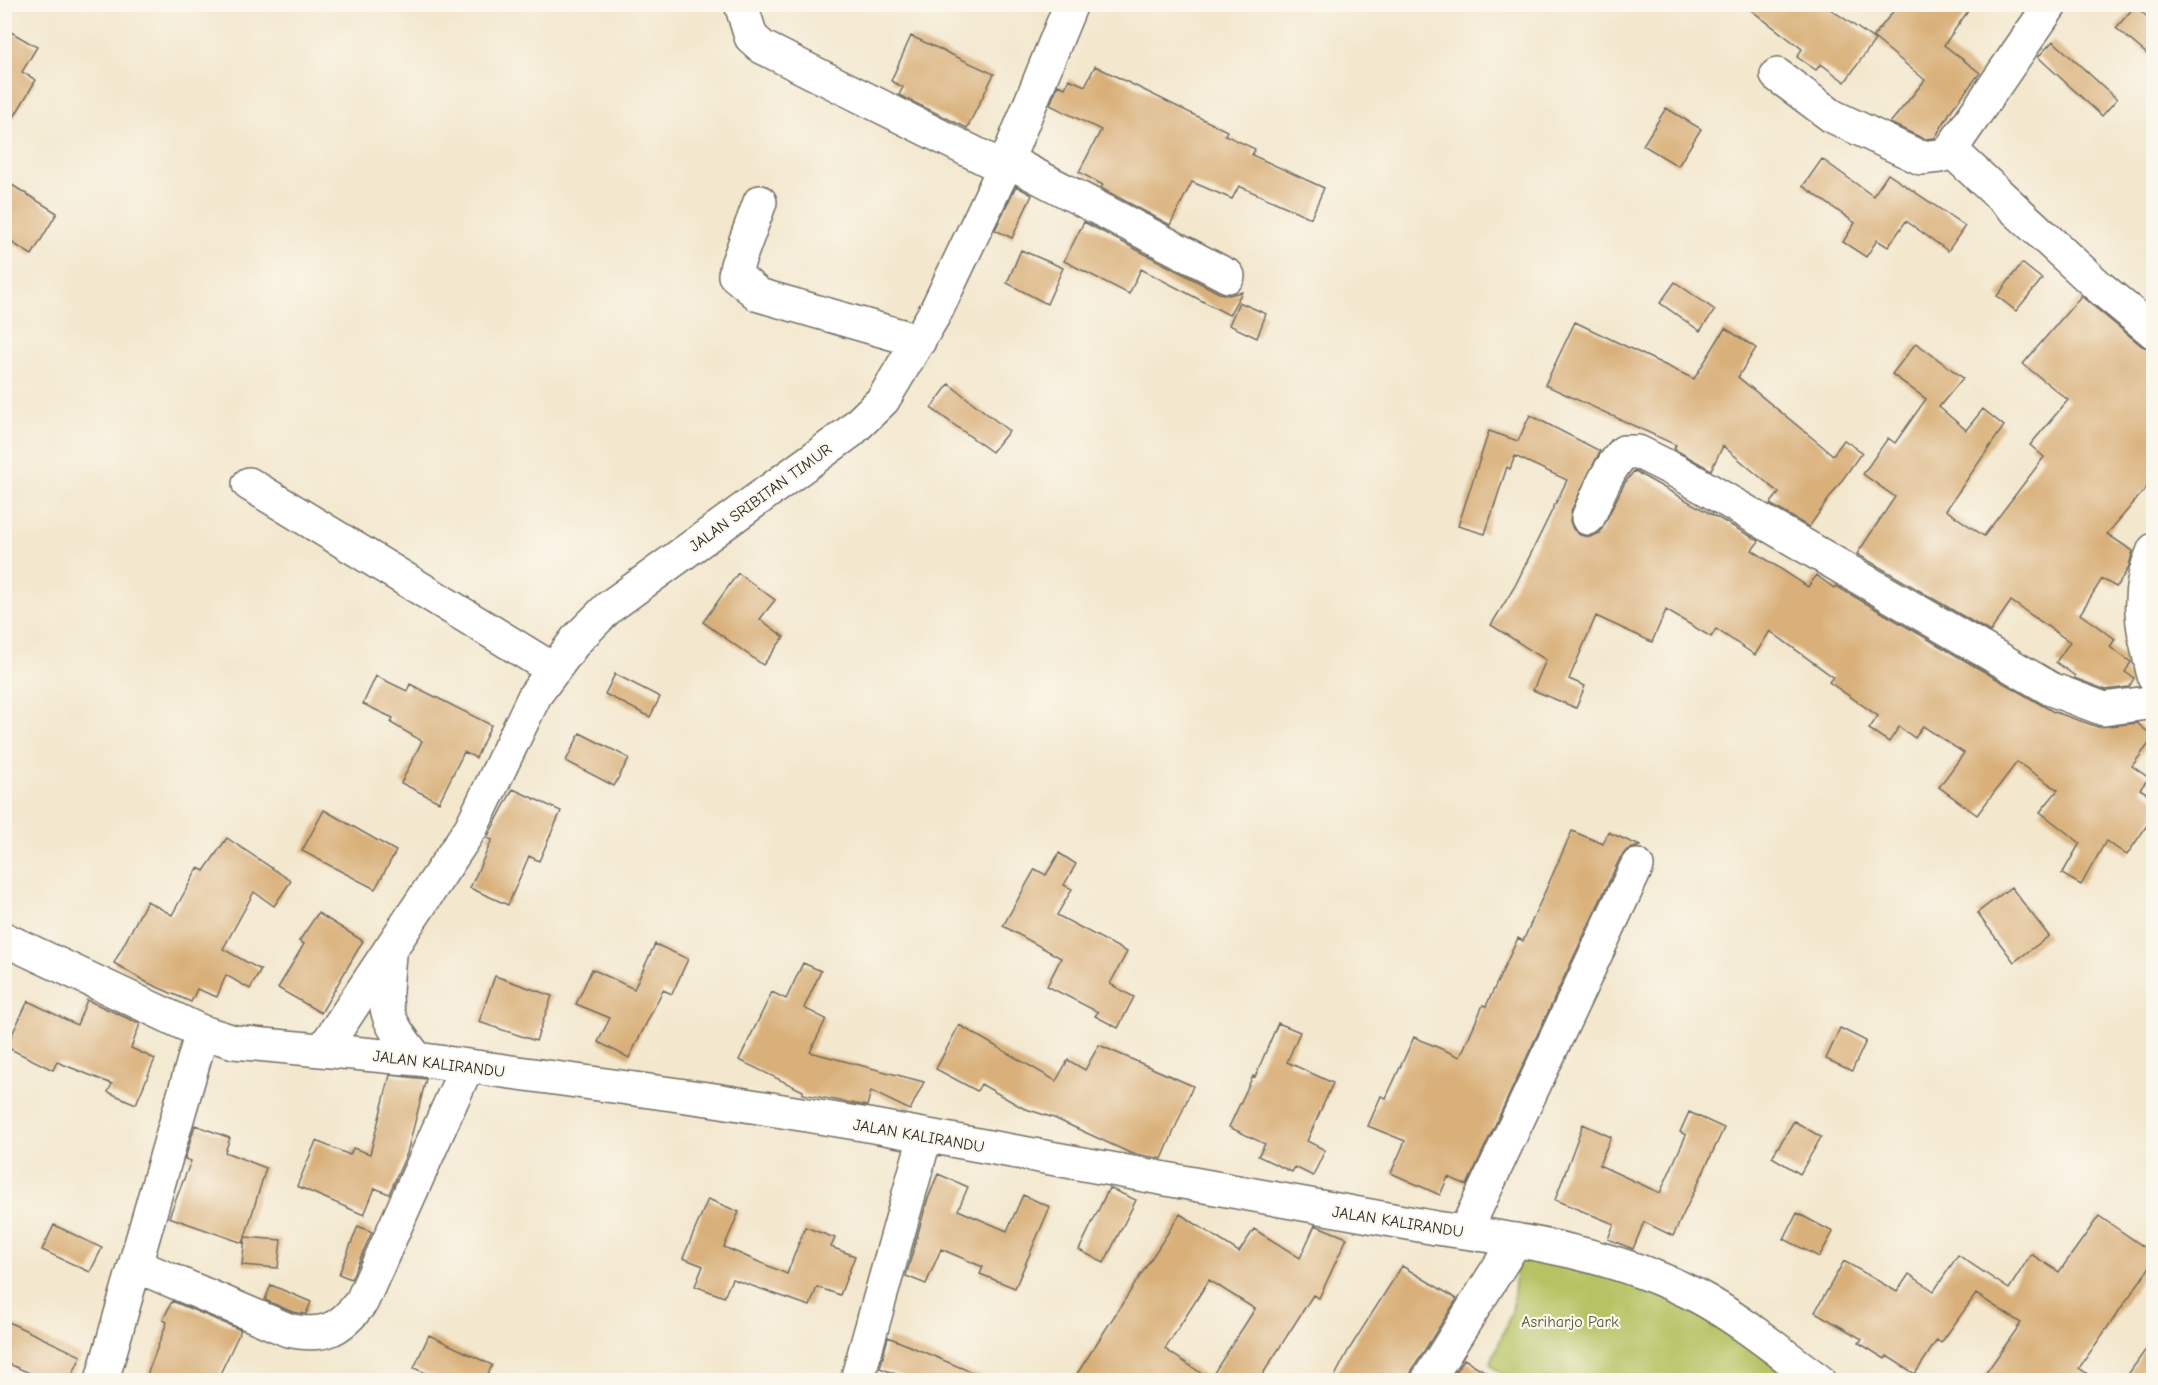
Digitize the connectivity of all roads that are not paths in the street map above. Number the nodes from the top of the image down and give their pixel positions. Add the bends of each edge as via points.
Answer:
1 (741, 4) edge
2 (1071, 4) edge
3 (2051, 4) edge
4 (1777, 75) dead end
5 (1954, 150) junction
6 (1006, 164) junction
7 (760, 202) dead end
8 (1228, 276) dead end
9 (2154, 332) edge
10 (919, 341) junction
11 (249, 484) dead end
12 (1588, 518) dead end
13 (2154, 550) edge
14 (554, 670) junction
15 (2154, 676) edge
16 (2154, 702) edge
17 (1637, 866) dead end
18 (4, 939) edge
19 (390, 951) junction
20 (202, 1032) junction
21 (323, 1050) junction
22 (417, 1059) junction
23 (467, 1066) junction
24 (926, 1137) junction
25 (1465, 1232) junction
26 (1516, 1240) junction
27 (135, 1265) junction
28 (102, 1380) edge
29 (857, 1380) edge
30 (1428, 1380) edge
31 (1818, 1380) edge

1 - 6 street via 751,37 762,47
2 - 6 street, JALAN SRIBITAN TIMUR
3 - 5 street via 1954,144
4 - 5 street via 1832,116 1921,158
5 - 9 street
6 - 8 street
6 - 10 street, JALAN SRIBITAN TIMUR
7 - 10 street via 736,265 735,275 743,284 759,294
10 - 14 street, JALAN SRIBITAN TIMUR via 883,399 850,432 608,608 576,640
11 - 14 street
12 - 16 street via 1604,479 1618,458 1623,452 1638,452 2051,689 2104,709
13 - 15 street via 2142,584 2140,606
14 - 19 street, JALAN SRIBITAN TIMUR via 535,695 471,828
17 - 25 street
18 - 20 street, JALAN KALIRANDU
19 - 21 street, JALAN SRIBITAN TIMUR
19 - 22 street, JALAN SRIBITAN TIMUR via 385,1001 388,1019
20 - 21 street, JALAN KALIRANDU via 234,1042
20 - 27 street
21 - 22 street, JALAN KALIRANDU
22 - 23 street, JALAN KALIRANDU
23 - 24 street, JALAN KALIRANDU via 715,1100
23 - 27 street via 362,1301 349,1318 329,1331 309,1334 288,1329
24 - 25 street, JALAN KALIRANDU
24 - 29 street
25 - 26 street, JALAN KALIRANDU
26 - 30 street
26 - 31 street, JALAN KALIRANDU via 1634,1268 1697,1297 1726,1313
27 - 28 street

